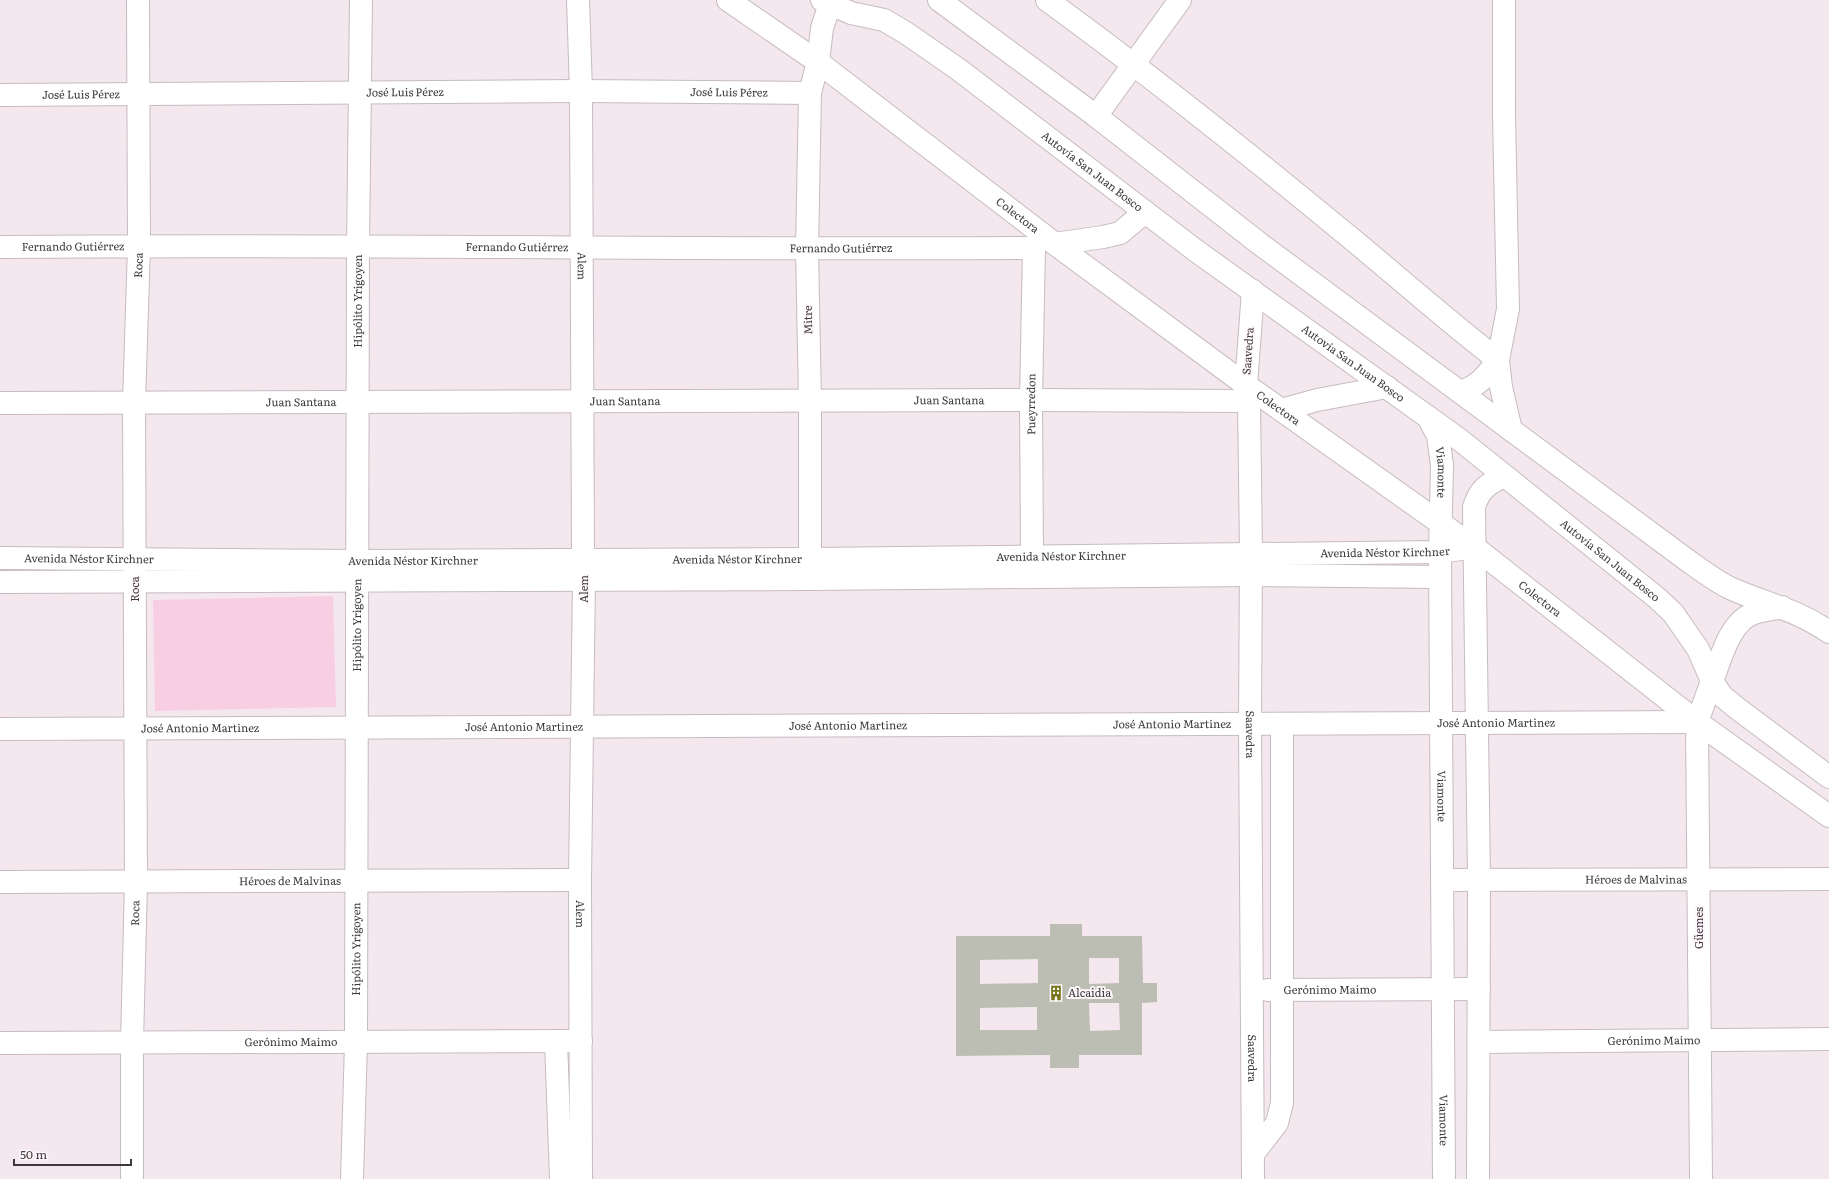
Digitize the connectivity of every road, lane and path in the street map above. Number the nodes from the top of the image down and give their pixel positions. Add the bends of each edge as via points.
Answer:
1 (138, 0) edge
2 (361, 0) edge
3 (578, 0) edge
4 (728, 0) edge
5 (939, 0) edge
6 (1047, 0) edge
7 (1180, 0) edge
8 (1504, 0) edge
9 (829, 1) edge
10 (818, 62) junction
11 (1135, 64) junction
12 (581, 91) junction
13 (810, 92) junction
14 (138, 94) junction
15 (360, 94) junction
16 (0, 95) edge
17 (1096, 116) junction
18 (1145, 212) junction
19 (1044, 242) junction
20 (140, 246) junction
21 (0, 247) edge
22 (358, 247) junction
23 (582, 247) junction
24 (807, 250) junction
25 (1253, 291) junction
26 (1498, 360) junction
27 (1387, 387) junction
28 (1460, 392) junction
29 (1247, 393) junction
30 (1031, 400) junction
31 (359, 401) junction
32 (583, 401) junction
33 (810, 401) junction
34 (0, 403) edge
35 (134, 403) junction
36 (1281, 410) junction
37 (1428, 417) junction
38 (1511, 430) junction
39 (1504, 476) junction
40 (1441, 523) junction
41 (1474, 547) junction
42 (1440, 552) junction
43 (1251, 553) junction
44 (0, 558) edge
45 (135, 559) junction
46 (1033, 566) junction
47 (584, 569) junction
48 (810, 569) junction
49 (358, 571) junction
50 (1250, 575) junction
51 (1440, 577) junction
52 (0, 582) edge
53 (135, 582) junction
54 (1783, 607) junction
55 (1829, 632) edge
56 (1712, 681) junction
57 (1697, 722) junction
58 (1441, 723) junction
59 (1478, 723) junction
60 (1250, 724) junction
61 (1282, 724) junction
62 (582, 726) junction
63 (135, 728) junction
64 (357, 728) junction
65 (0, 729) edge
66 (1829, 777) edge
67 (1829, 816) edge
68 (1699, 879) junction
69 (1829, 879) edge
70 (580, 880) junction
71 (1442, 880) junction
72 (1479, 880) junction
73 (136, 881) junction
74 (357, 881) junction
75 (0, 882) edge
76 (1252, 989) junction
77 (1282, 990) junction
78 (1443, 990) junction
79 (1479, 990) junction
80 (1829, 1040) edge
81 (581, 1041) junction
82 (556, 1042) junction
83 (1480, 1042) junction
84 (1699, 1042) junction
85 (0, 1043) edge
86 (132, 1043) junction
87 (356, 1043) junction
88 (1253, 1154) junction
89 (132, 1179) edge
90 (352, 1179) edge
91 (561, 1179) edge
92 (581, 1179) edge
93 (1253, 1179) edge
94 (1444, 1179) edge
95 (1478, 1179) edge
96 (1701, 1179) edge

1 - 14 street, Roca
2 - 15 street, Hipólito Yrigoyen
3 - 12 street, Alem
4 - 10 street, Colectora
5 - 17 street
6 - 11 street
7 - 11 street
8 - 26 street via 1508,309
9 - 10 street, Mitre via 822,28
9 - 18 street, Autovía San Juan Bosco via 851,13 884,20 906,33 958,69
10 - 13 street, Mitre
10 - 19 street, Colectora
11 - 17 street
11 - 26 street
12 - 13 street, José Luis Pérez
12 - 15 street, José Luis Pérez
12 - 23 street, Alem
13 - 24 street, Mitre
14 - 15 street, José Luis Pérez
14 - 16 street, José Luis Pérez
14 - 20 street, Roca
15 - 22 street, Hipólito Yrigoyen
17 - 28 street via 1260,244
18 - 19 street, Fernando Gutiérrez via 1120,233
18 - 25 street, Autovía San Juan Bosco
19 - 24 street, Fernando Gutiérrez
19 - 29 street, Colectora
19 - 30 street, Pueyrredon
20 - 21 street, Fernando Gutiérrez
20 - 22 street, Fernando Gutiérrez
20 - 35 street, Roca
22 - 23 street, Fernando Gutiérrez
22 - 31 street, Hipólito Yrigoyen
23 - 24 street, Fernando Gutiérrez
23 - 32 street, Alem
24 - 33 street, Mitre
25 - 27 street, Autovía San Juan Bosco
25 - 29 street, Saavedra
26 - 28 street via 1486,378 1476,386
26 - 38 street
27 - 36 street via 1317,400
27 - 37 street, Autovía San Juan Bosco
28 - 38 street
29 - 30 street, Juan Santana
29 - 36 street, Colectora
29 - 43 street, Saavedra
30 - 33 street, Juan Santana
30 - 46 street, Pueyrredon
31 - 32 street, Juan Santana
31 - 35 street, Juan Santana
31 - 49 street, Hipólito Yrigoyen
32 - 33 street, Juan Santana
32 - 47 street, Alem
33 - 48 street, Mitre
34 - 35 street, Juan Santana
35 - 45 street, Roca
36 - 40 street, Colectora
37 - 39 street, Autovía San Juan Bosco
37 - 40 street, Viamonte via 1438,436 1441,449
38 - 54 street via 1697,568 1728,588
39 - 41 street via 1486,485 1478,494 1474,507
39 - 56 street, Autovía San Juan Bosco via 1673,613 1698,649
40 - 41 street, Colectora
40 - 42 street, Viamonte
41 - 42 street, Avenida Néstor Kirchner
41 - 57 street, Colectora
41 - 59 street
42 - 43 street, Avenida Néstor Kirchner
42 - 51 street, Viamonte
43 - 46 street, Avenida Néstor Kirchner
43 - 50 street, Saavedra
44 - 45 street, Avenida Néstor Kirchner
45 - 49 street, Avenida Néstor Kirchner
45 - 53 street, Roca
46 - 48 street, Avenida Néstor Kirchner
46 - 50 street, Avenida Néstor Kirchner
47 - 48 street, Avenida Néstor Kirchner
47 - 49 street, Avenida Néstor Kirchner
47 - 62 street, Alem
49 - 53 street, Avenida Néstor Kirchner
49 - 64 street, Hipólito Yrigoyen
50 - 51 street, Avenida Néstor Kirchner
50 - 60 street, Saavedra
51 - 58 street, Viamonte
52 - 53 street, Avenida Néstor Kirchner
53 - 63 street, Roca
54 - 55 street via 1815,622
54 - 56 street, Güemes via 1753,613 1740,623 1732,634
56 - 57 street, Güemes
56 - 66 street, Autovía San Juan Bosco via 1722,696
57 - 59 street, José Antonio Martinez
57 - 67 street, Colectora
57 - 68 street, Güemes
58 - 59 street, José Antonio Martinez
58 - 61 street, José Antonio Martinez
58 - 71 street, Viamonte
59 - 72 street
60 - 61 street, José Antonio Martinez
60 - 62 street, José Antonio Martinez
60 - 76 street, Saavedra
61 - 77 street
62 - 64 street, José Antonio Martinez
62 - 70 street, Alem
63 - 64 street, José Antonio Martinez
63 - 65 street, José Antonio Martinez
63 - 73 street, Roca
64 - 74 street, Hipólito Yrigoyen
68 - 69 street, Héroes de Malvinas
68 - 72 street, Héroes de Malvinas
68 - 84 street, Güemes
70 - 74 street, Héroes de Malvinas
70 - 81 street, Alem
71 - 72 street, Héroes de Malvinas
71 - 78 street, Viamonte
72 - 79 street
73 - 74 street, Héroes de Malvinas
73 - 75 street, Héroes de Malvinas
73 - 86 street, Roca
74 - 87 street, Hipólito Yrigoyen
76 - 77 street, Gerónimo Maimo
76 - 88 street, Saavedra
77 - 78 street, Gerónimo Maimo
77 - 88 street via 1282,1103 1277,1122
78 - 79 street, Gerónimo Maimo
78 - 94 street, Viamonte
79 - 83 street
80 - 84 street, Gerónimo Maimo
81 - 82 street, Gerónimo Maimo
81 - 92 street, Alem
82 - 87 street, Gerónimo Maimo
82 - 91 street
83 - 84 street, Gerónimo Maimo
83 - 95 street
84 - 96 street, Güemes
85 - 86 street, Gerónimo Maimo
86 - 87 street, Gerónimo Maimo
86 - 89 street, Roca
87 - 90 street, Hipólito Yrigoyen
88 - 93 street, Saavedra

